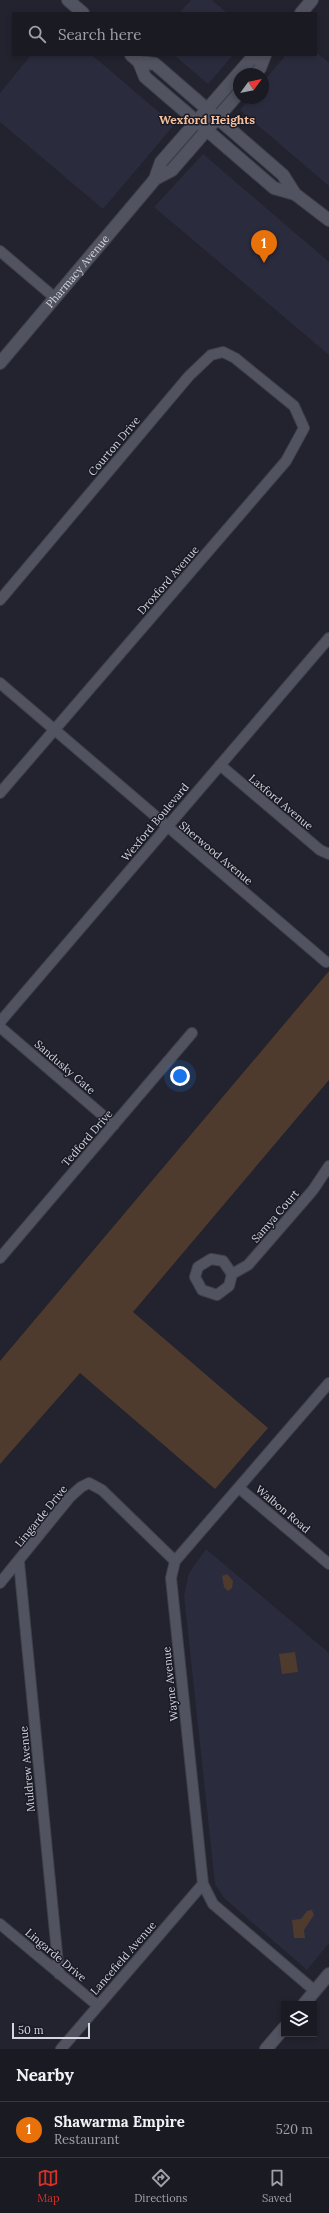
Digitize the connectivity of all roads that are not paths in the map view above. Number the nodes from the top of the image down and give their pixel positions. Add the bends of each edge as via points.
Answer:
1 (68, 0) edge
2 (312, 0) edge
3 (82, 12) edge
4 (302, 12) edge
5 (258, 56) edge
6 (265, 56) edge
7 (135, 58) edge
8 (260, 68) edge
9 (233, 100) edge
10 (207, 110) junction
11 (218, 118) junction
12 (197, 122) junction
13 (207, 130) junction
14 (155, 179) junction
15 (295, 194) junction
16 (329, 220) edge
17 (0, 251) edge
18 (54, 297) junction
19 (0, 363) edge
20 (261, 379) joint
21 (0, 600) edge
22 (329, 638) edge
23 (0, 683) edge
24 (54, 730) junction
25 (220, 765) junction
26 (0, 793) edge
27 (167, 827) junction
28 (329, 854) edge
29 (326, 962) dead end
30 (0, 1022) edge
31 (0, 1027) edge
32 (192, 1033) dead end
33 (114, 1125) junction
34 (329, 1166) edge
35 (0, 1258) edge
36 (232, 1274) dead end
37 (329, 1383) edge
38 (239, 1488) junction
39 (175, 1561) junction
40 (19, 1562) junction
41 (329, 1564) edge
42 (0, 1583) edge
43 (203, 1884) junction
44 (0, 1924) edge
45 (59, 1974) junction
46 (329, 1974) edge
47 (315, 1991) junction
48 (307, 2001) edge
49 (97, 2005) junction
50 (281, 2032) edge
51 (61, 2049) edge
52 (266, 2049) edge

1 - 3 street
2 - 4 street
5 - 10 street, Pharmacy Avenue via 251,59
6 - 8 street
7 - 10 street via 155,64
7 - 12 street via 145,77
9 - 11 street, Pharmacy Avenue
10 - 11 street
10 - 12 street, Pharmacy Avenue
11 - 13 street, Pharmacy Avenue
11 - 15 street via 283,175
12 - 13 street
12 - 14 street, Pharmacy Avenue via 161,162
13 - 14 street, Pharmacy Avenue via 172,170
13 - 15 street via 274,188
14 - 18 street, Pharmacy Avenue
15 - 16 street
17 - 18 street
18 - 19 street, Pharmacy Avenue
20 - 21 street, Courton Drive via 224,352 211,355 189,376
20 - 24 street, Droxford Avenue via 294,406 304,428 286,461
22 - 25 street, Wexford Boulevard
23 - 24 street, Sherwood Avenue
24 - 26 street, Droxford Avenue
24 - 27 street, Sherwood Avenue
25 - 27 street, Wexford Boulevard
25 - 28 street, Laxford Avenue via 320,850
27 - 29 street, Sherwood Avenue
27 - 30 street, Wexford Boulevard
31 - 33 street, Sandusky Gate
32 - 33 street, Tedford Drive
33 - 35 street, Tedford Drive
34 - 36 street, Samya Court via 313,1190 248,1265
37 - 38 street
38 - 39 street
38 - 41 street, Walbon Road
39 - 40 street, Lingarde Drive via 102,1490 89,1483 70,1497
39 - 43 street, Wayne Avenue via 171,1578
40 - 42 street, Lingarde Drive
40 - 45 street, Muldrew Avenue
43 - 47 street, Wayne Avenue via 213,1904
43 - 49 street, Lancefield Avenue
44 - 45 street, Lingarde Drive
45 - 49 street, Lingarde Drive
46 - 47 street
47 - 48 street
49 - 51 street, Lancefield Avenue
50 - 52 street

